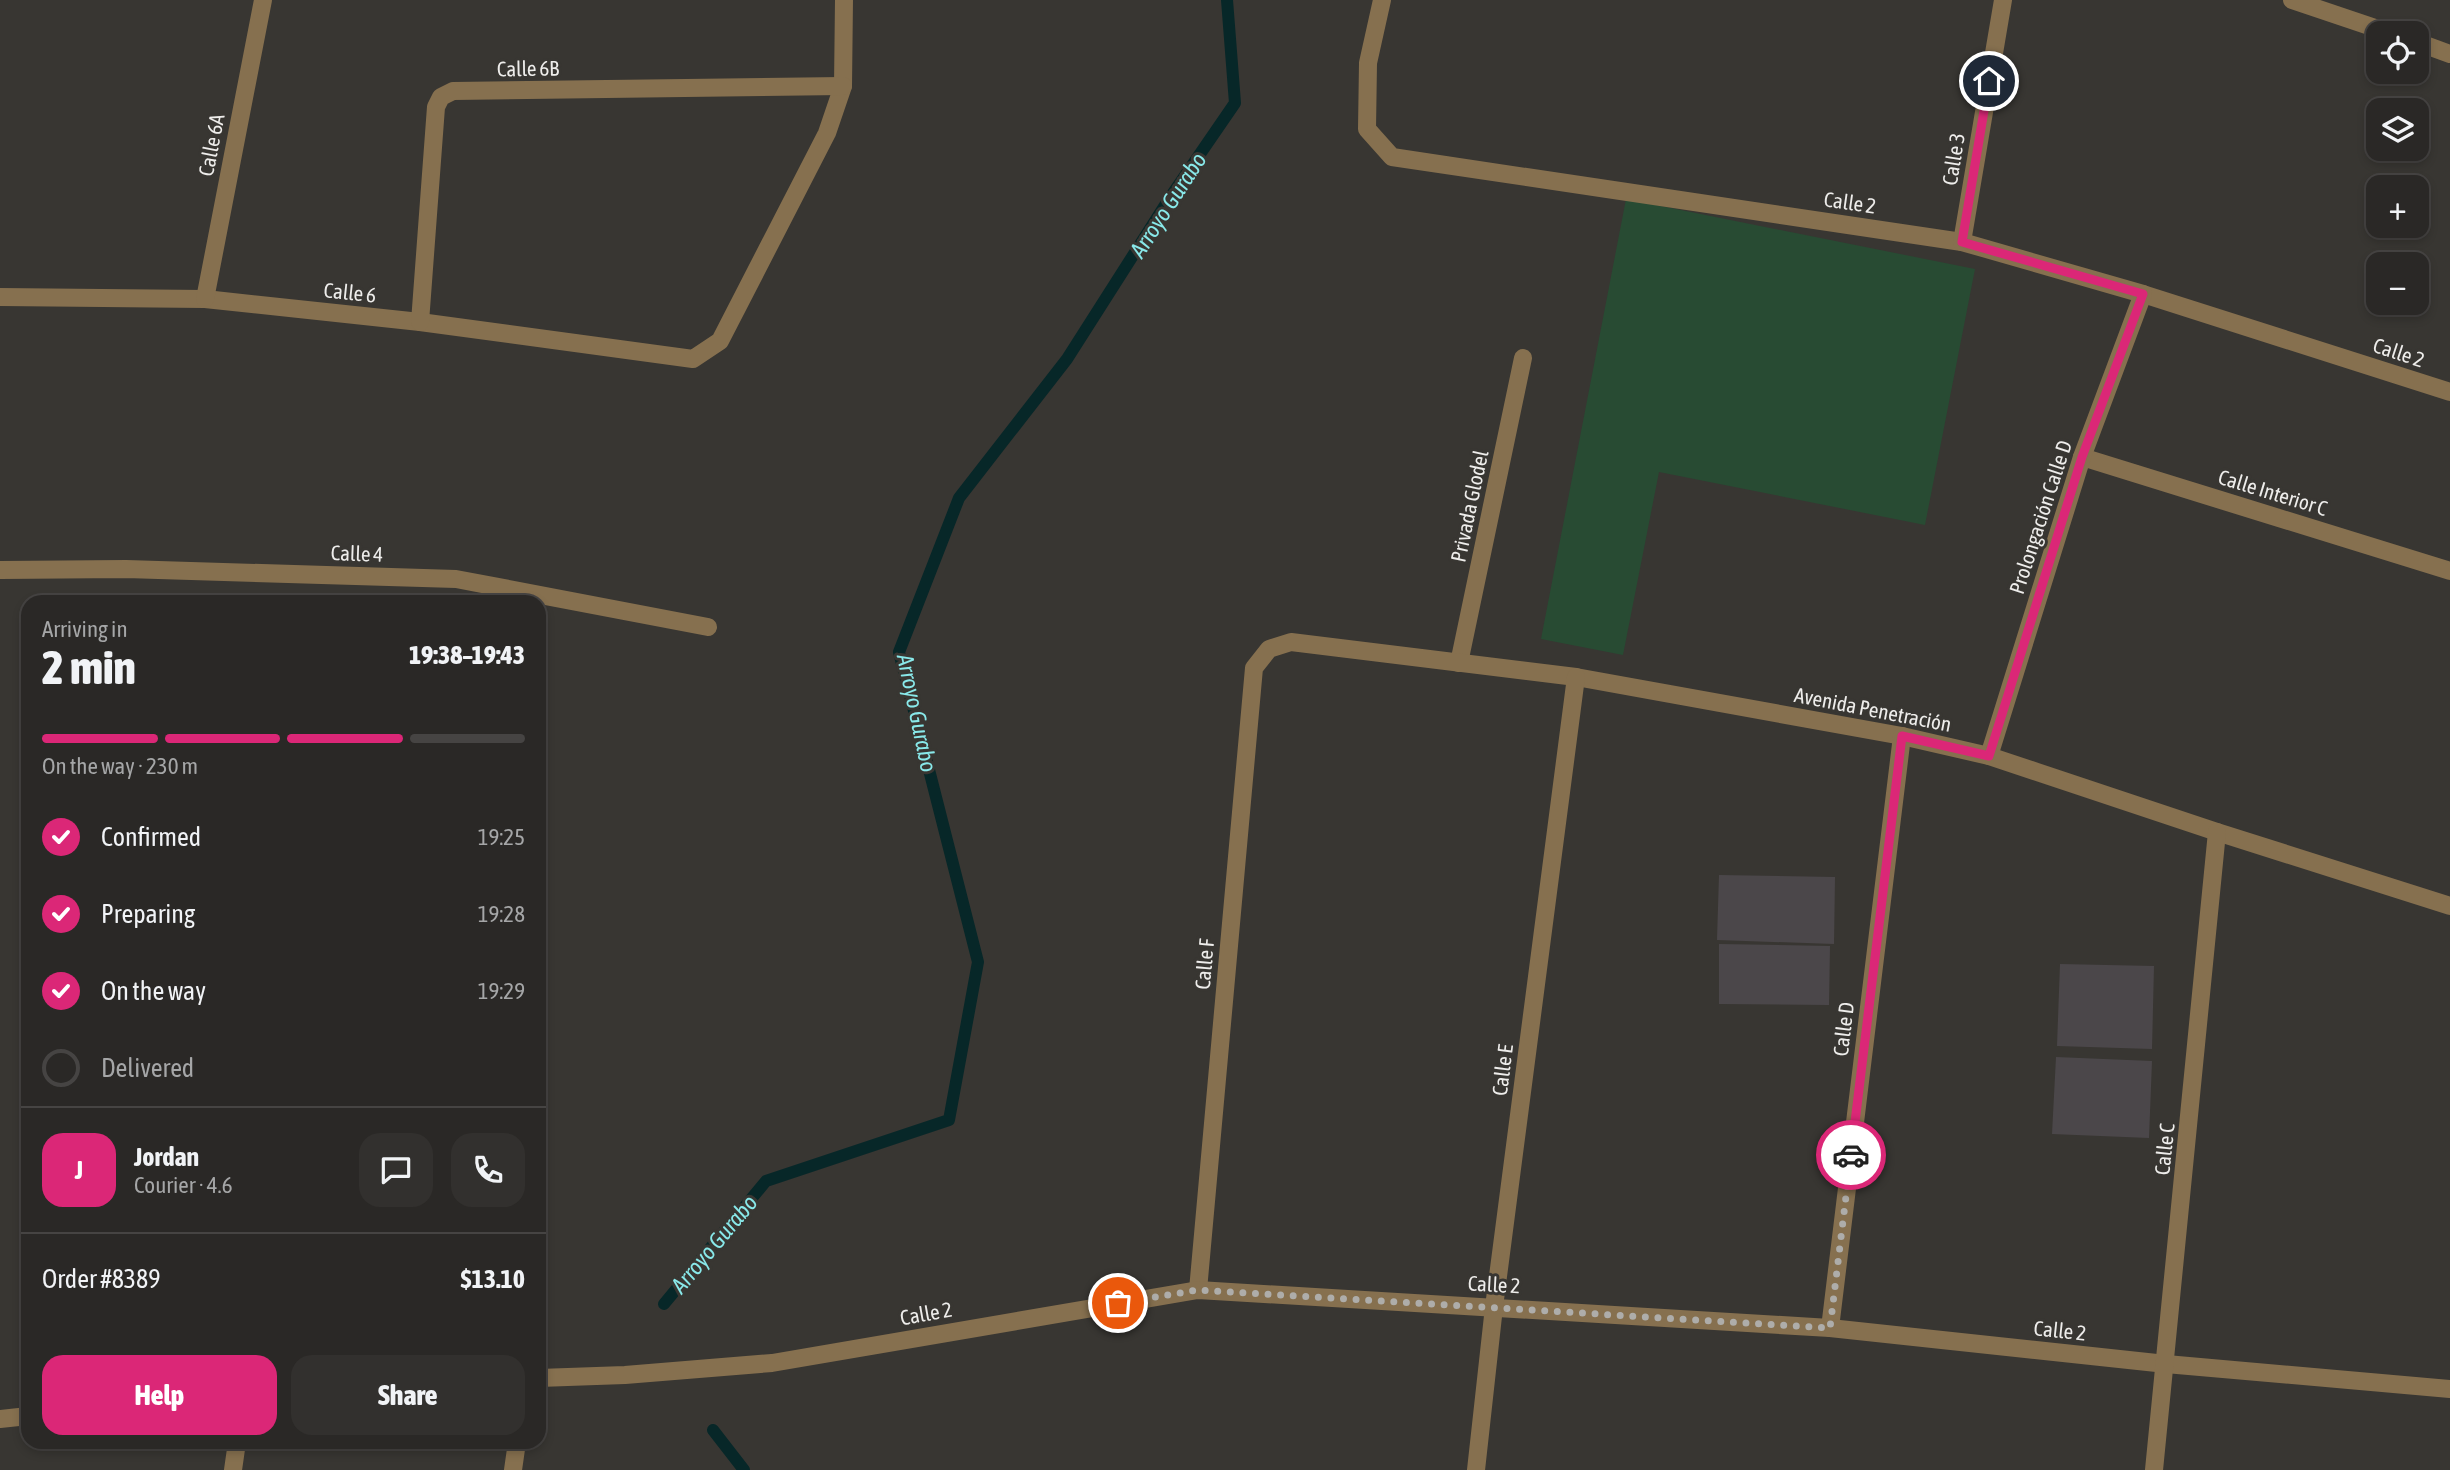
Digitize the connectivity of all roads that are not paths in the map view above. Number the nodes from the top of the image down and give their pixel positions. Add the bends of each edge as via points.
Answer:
1 (263, 0) edge
2 (844, 0) edge
3 (1382, 0) edge
4 (2003, 0) edge
5 (2292, 0) edge
6 (2366, 25) edge
7 (2429, 47) edge
8 (2450, 54) edge
9 (843, 86) junction
10 (1962, 242) junction
11 (2143, 294) junction
12 (0, 297) edge
13 (205, 299) junction
14 (420, 322) junction
15 (1523, 358) dead end
16 (2450, 392) edge
17 (2082, 457) junction
18 (0, 570) edge
19 (2450, 571) edge
20 (538, 595) edge
21 (546, 596) edge
22 (708, 628) dead end
23 (1269, 649) joint
24 (1459, 663) junction
25 (1576, 677) junction
26 (1902, 736) junction
27 (1989, 756) junction
28 (2217, 832) junction
29 (2450, 906) edge
30 (1198, 1290) junction
31 (1494, 1307) junction
32 (1830, 1328) junction
33 (2166, 1364) junction
34 (546, 1378) edge
35 (2450, 1389) edge
36 (21, 1417) edge
37 (0, 1419) edge
38 (236, 1449) edge
39 (516, 1449) edge
40 (233, 1470) edge
41 (513, 1470) edge
42 (1476, 1470) edge
43 (2154, 1470) edge

1 - 13 street, Calle 6A
2 - 9 street
3 - 10 street, Calle 2 via 1368,63 1367,129 1392,157
4 - 10 street, Calle 3
5 - 6 street
7 - 8 street
9 - 14 street, Calle 6 via 827,134 720,341 693,359
9 - 14 street, Calle 6B via 453,92 441,97 436,107
10 - 11 street, Calle 2
11 - 16 street, Calle 2
11 - 17 street, Prolongación Calle D
12 - 13 street, Calle 6
13 - 14 street, Calle 6
15 - 24 street, Privada Glodel
17 - 19 street, Calle Interior C
17 - 27 street, Prolongación Calle D
18 - 20 street, Calle 4 via 456,579
21 - 22 street, Calle 4
23 - 24 street, Avenida Penetración via 1291,642
23 - 30 street, Calle F via 1254,668
24 - 25 street, Avenida Penetración
25 - 26 street, Avenida Penetración
25 - 31 street, Calle E
26 - 27 street, Avenida Penetración
26 - 32 street, Calle D
27 - 28 street, Avenida Penetración
28 - 29 street, Avenida Penetración
28 - 33 street, Calle C
30 - 31 street, Calle 2
30 - 34 street, Calle 2 via 772,1363
31 - 32 street, Calle 2
31 - 42 street, Calle E
32 - 33 street, Calle 2
33 - 35 street, Calle 2
33 - 43 street, Calle C
36 - 37 street
38 - 40 street
39 - 41 street

